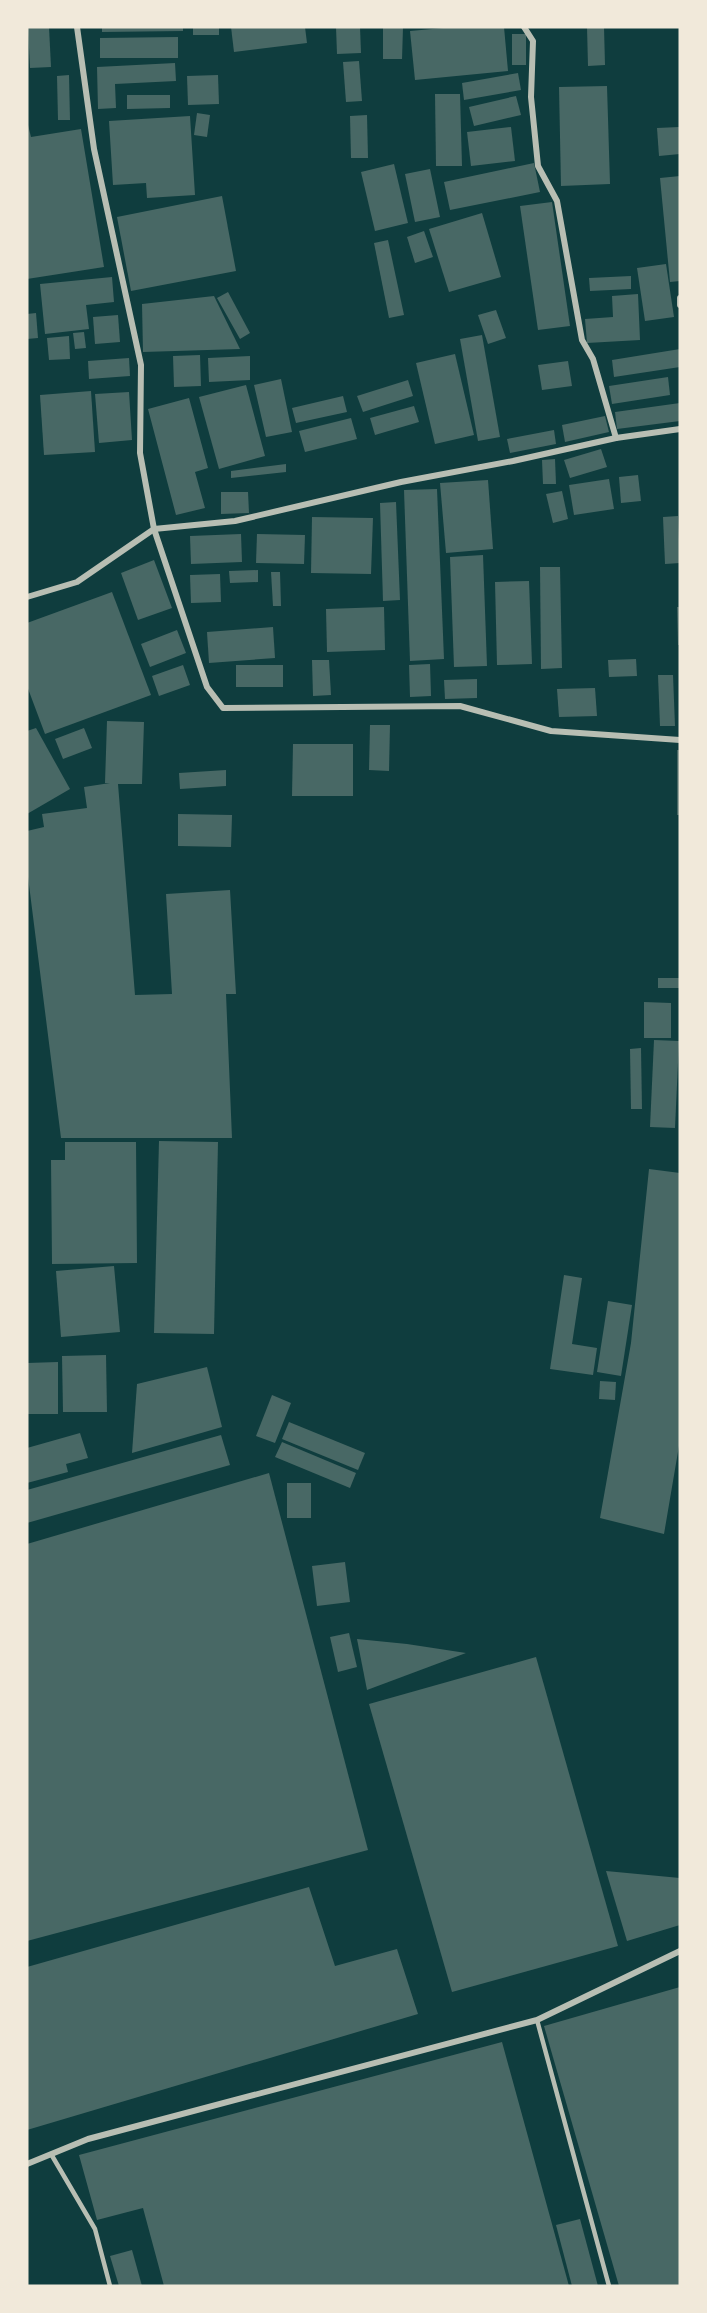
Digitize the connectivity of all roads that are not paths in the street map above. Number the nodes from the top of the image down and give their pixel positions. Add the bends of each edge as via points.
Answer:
1 (77, 27) edge
2 (524, 27) edge
3 (680, 298) edge
4 (680, 305) edge
5 (680, 429) edge
6 (616, 438) junction
7 (154, 529) junction
8 (27, 597) edge
9 (680, 740) edge
10 (680, 1951) edge
11 (537, 2020) junction
12 (51, 2154) junction
13 (27, 2164) edge
14 (110, 2286) edge
15 (609, 2286) edge

1 - 7 street via 94,149 141,365 140,453
2 - 6 street via 533,41 531,97 538,166 557,201 582,340 592,359
3 - 4 street
5 - 6 street
6 - 7 street via 235,521
7 - 8 street via 77,582
7 - 9 street via 207,687 223,708 460,706 551,730
10 - 11 street
11 - 12 street via 88,2139
11 - 15 lane
12 - 13 street
12 - 14 lane via 95,2229

